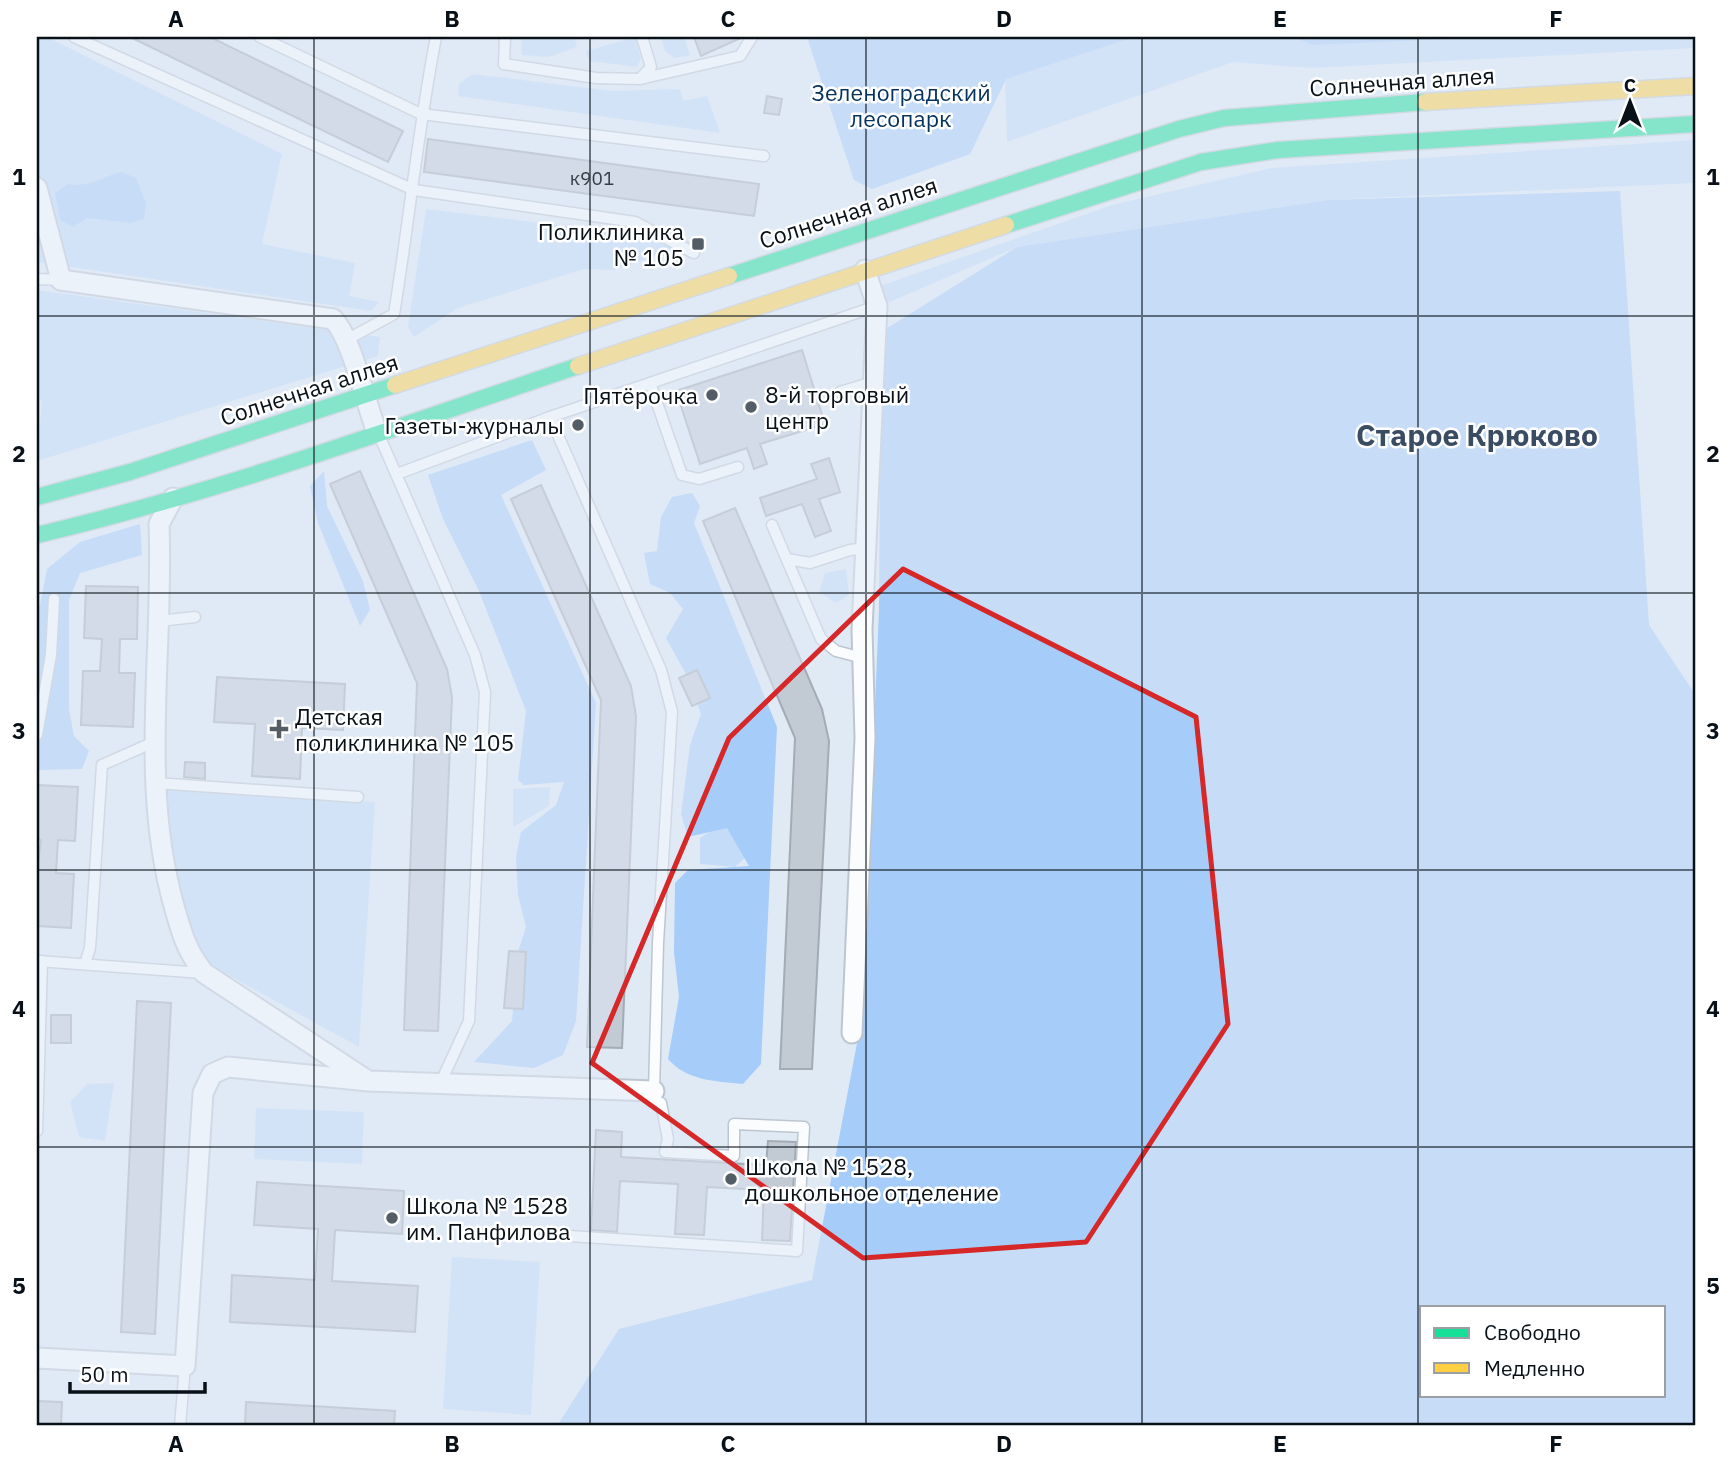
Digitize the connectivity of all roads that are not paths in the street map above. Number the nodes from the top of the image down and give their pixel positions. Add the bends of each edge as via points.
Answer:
1 (74, 37) edge
2 (260, 37) edge
3 (436, 37) edge
4 (505, 37) edge
5 (642, 37) edge
6 (752, 37) edge
7 (640, 79) junction
8 (1695, 86) edge
9 (421, 114) junction
10 (1695, 124) edge
11 (764, 156) dead end
12 (37, 188) edge
13 (414, 190) junction
14 (694, 253) dead end
15 (865, 270) junction
16 (37, 279) edge
17 (61, 280) junction
18 (877, 306) junction
19 (348, 339) junction
20 (873, 382) junction
21 (650, 383) junction
22 (840, 392) dead end
23 (363, 396) junction
24 (550, 417) junction
25 (377, 432) junction
26 (738, 467) dead end
27 (397, 474) junction
28 (37, 497) edge
29 (173, 498) junction
30 (93, 522) junction
31 (772, 525) dead end
32 (37, 535) edge
33 (37, 546) edge
34 (868, 548) junction
35 (787, 559) junction
36 (54, 599) dead end
37 (195, 617) dead end
38 (159, 621) junction
39 (863, 657) junction
40 (37, 734) edge
41 (154, 742) junction
42 (155, 783) junction
43 (358, 797) dead end
44 (40, 961) edge
45 (85, 964) junction
46 (204, 973) junction
47 (852, 1033) dead end
48 (369, 1081) junction
49 (440, 1084) junction
50 (646, 1091) junction
51 (37, 1132) edge
52 (569, 1236) dead end
53 (37, 1358) edge
54 (185, 1366) junction
55 (180, 1426) edge

1 - 13 lane
2 - 9 lane
3 - 9 lane
4 - 7 lane via 504,64 596,78
5 - 7 lane via 651,67
6 - 7 lane via 740,56
8 - 23 main road, Солнечная аллея via 1224,118 1102,152
9 - 11 lane
9 - 13 lane
10 - 15 main road via 1278,150 1201,162
12 - 17 street
13 - 14 lane via 635,222
13 - 19 lane via 394,314
15 - 18 street
15 - 25 main road
16 - 17 lane
17 - 19 street via 333,319
18 - 20 street
18 - 21 lane
19 - 23 street
20 - 22 lane
20 - 34 street
21 - 24 lane
21 - 26 lane via 682,475 699,479
23 - 25 street
23 - 28 main road, Солнечная аллея via 130,472
24 - 27 lane
24 - 50 lane via 661,670 672,712
25 - 27 lane
25 - 29 main road
27 - 49 lane via 475,655 485,692 469,1021
29 - 30 main road
29 - 38 street via 159,524
30 - 32 main road
30 - 33 main road
31 - 35 lane
34 - 35 lane via 810,563
34 - 39 street
35 - 39 lane via 821,639 836,651
36 - 40 lane via 51,655
37 - 38 lane
38 - 41 street
39 - 47 street via 865,738
41 - 42 street
41 - 45 lane via 102,765 90,948
42 - 43 lane
42 - 46 street via 161,861 187,952
44 - 45 lane
44 - 51 lane
45 - 46 lane
46 - 48 street
48 - 49 street
48 - 54 street via 228,1067 212,1074 204,1093
49 - 50 street
50 - 52 lane via 661,1103 668,1139 665,1152 734,1156 734,1124 804,1127 797,1251
53 - 54 street
54 - 55 lane

